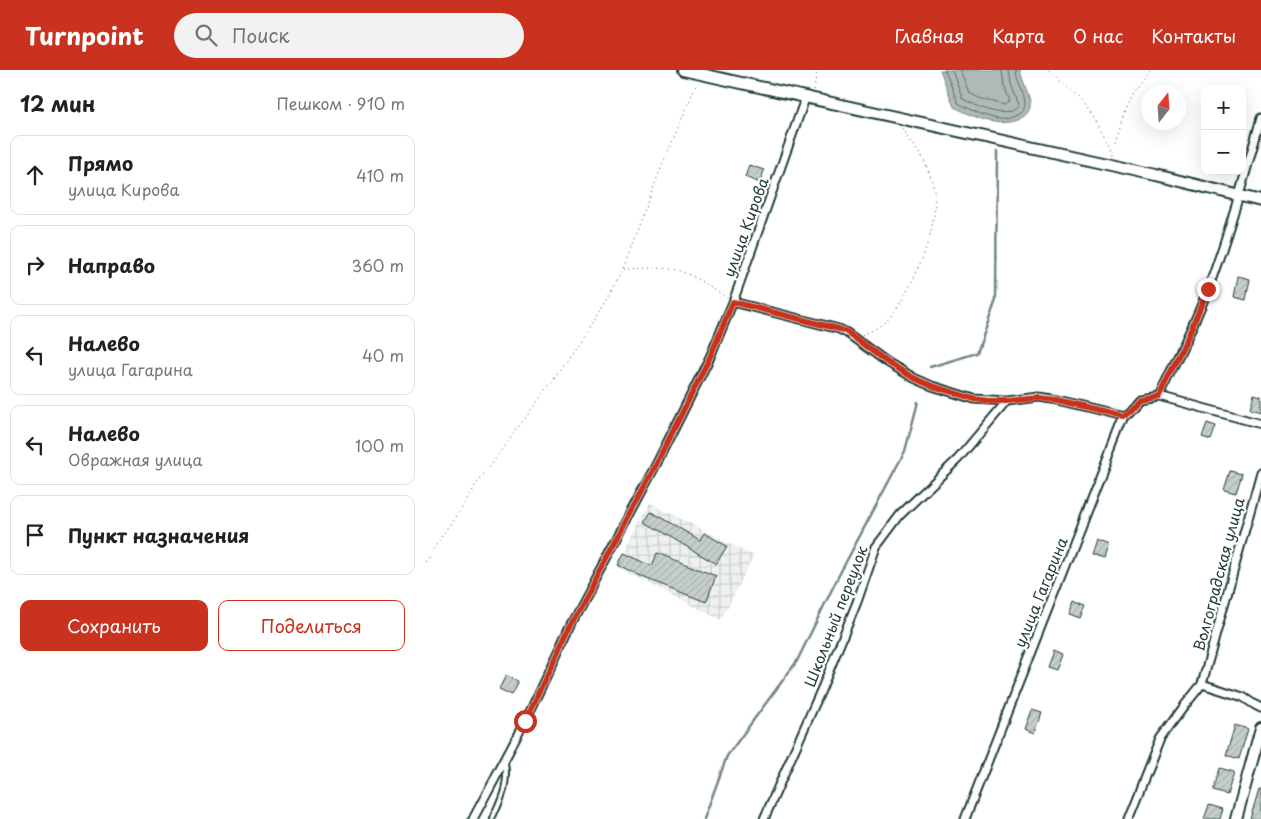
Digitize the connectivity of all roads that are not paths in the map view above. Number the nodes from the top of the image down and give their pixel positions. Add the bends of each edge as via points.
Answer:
1 (683, 70) edge
2 (809, 97) junction
3 (1261, 118) edge
4 (1240, 195) junction
5 (1261, 201) edge
6 (733, 302) junction
7 (1159, 396) junction
8 (1007, 401) junction
9 (1123, 416) junction
10 (1261, 424) edge
11 (1261, 472) edge
12 (1203, 684) junction
13 (1261, 708) edge
14 (1261, 728) edge
15 (505, 760) junction
16 (473, 819) edge
17 (492, 819) edge
18 (764, 819) edge
19 (965, 819) edge
20 (1128, 819) edge
21 (1236, 819) edge

1 - 2 main road
2 - 4 main road
2 - 6 street, улица Кирова
3 - 4 street
4 - 5 main road
4 - 7 street via 1204,298
6 - 8 street via 839,329 887,362 932,386 974,399
6 - 15 street, улица Кирова via 663,452 570,626
7 - 9 street, улица Гагарина via 1139,399
7 - 10 street
8 - 9 street via 1057,400
8 - 18 street, Школьный переулок via 958,459 900,515 876,547 822,688
9 - 19 street, улица Гагарина
11 - 12 street, Волгоградская улица
12 - 13 street via 1243,697
12 - 20 street via 1160,739
14 - 21 main road
15 - 16 street, улица Кирова
15 - 17 lane via 507,781

